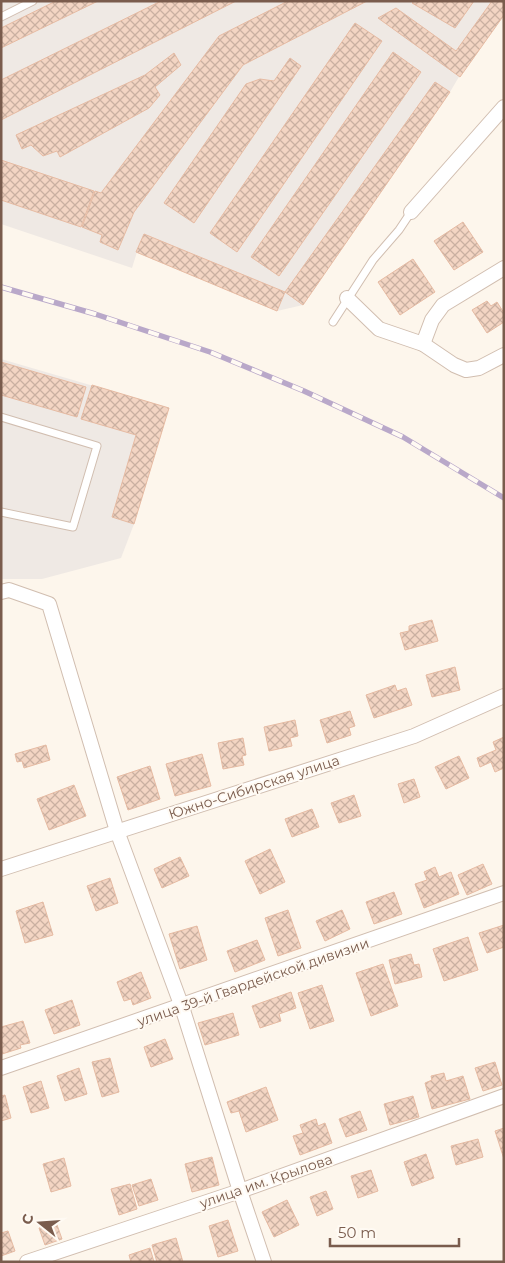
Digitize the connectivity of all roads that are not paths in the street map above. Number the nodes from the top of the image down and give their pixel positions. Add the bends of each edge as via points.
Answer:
1 (33, 1) edge
2 (1, 17) edge
3 (504, 107) edge
4 (411, 212) joint
5 (504, 268) edge
6 (347, 298) junction
7 (333, 322) dead end
8 (423, 344) junction
9 (504, 355) edge
10 (1, 417) edge
11 (1, 512) edge
12 (4, 591) edge
13 (504, 696) edge
14 (117, 831) junction
15 (1, 869) edge
16 (504, 893) edge
17 (182, 1007) junction
18 (1, 1068) edge
19 (504, 1096) edge
20 (240, 1191) junction
21 (27, 1262) edge
22 (264, 1262) edge

1 - 2 lane
3 - 4 street
4 - 6 lane
5 - 8 street via 443,305 432,320
6 - 7 lane
6 - 8 street via 379,329
8 - 9 street via 466,370 480,368
10 - 11 lane via 97,446 74,528
12 - 14 street via 48,604
13 - 14 street, Южно-Сибирская улица via 414,736
14 - 15 street, Южно-Сибирская улица
14 - 17 street
16 - 17 street, улица 39-й Гвардейской дивизии
17 - 18 street, улица 39-й Гвардейской дивизии
17 - 20 street
19 - 20 street, улица им. Крылова
20 - 21 street, улица им. Крылова
20 - 22 street

